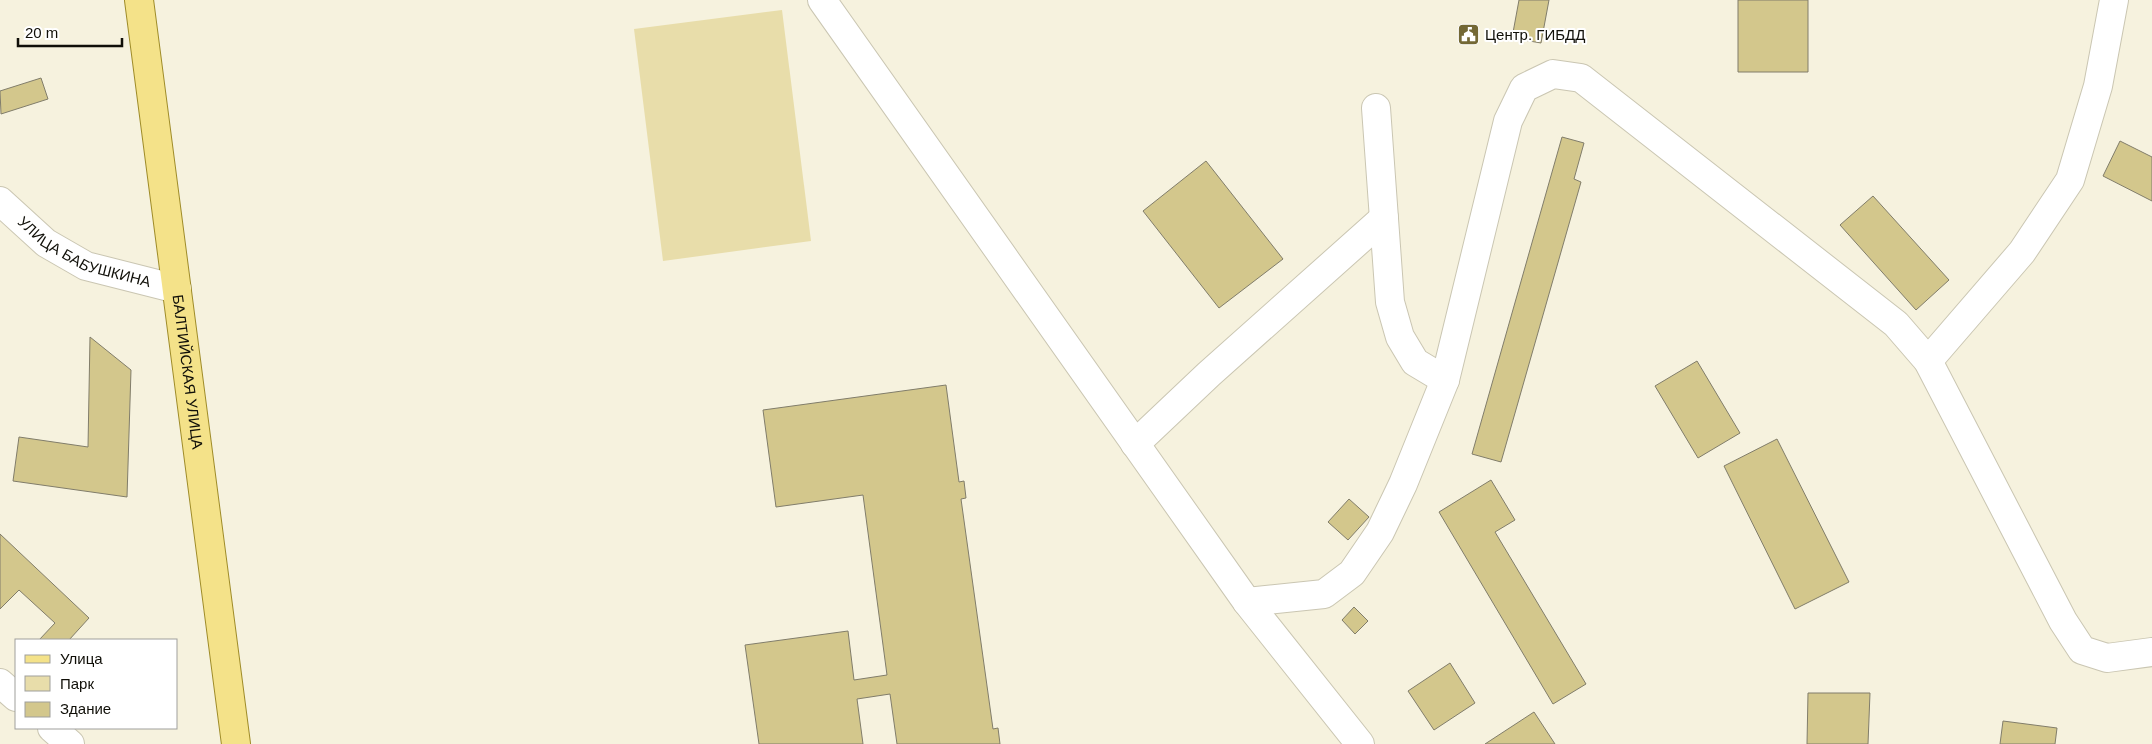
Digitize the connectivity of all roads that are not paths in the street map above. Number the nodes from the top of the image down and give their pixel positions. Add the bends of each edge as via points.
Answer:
1 (139, 0) edge
2 (822, 0) edge
3 (2114, 0) edge
4 (1376, 108) dead end
5 (0, 201) edge
6 (1384, 218) junction
7 (177, 289) junction
8 (1928, 361) junction
9 (1445, 380) junction
10 (1135, 444) junction
11 (1247, 602) junction
12 (2152, 652) edge
13 (0, 683) edge
14 (15, 696) edge
15 (53, 729) edge
16 (70, 744) edge
17 (236, 744) edge
18 (1360, 744) edge

1 - 7 main road, БАЛТИЙСКАЯ УЛИЦА
2 - 10 street
3 - 8 street via 2098,86 2070,180 2022,252
4 - 6 street
5 - 7 street, УЛИЦА БАБУШКИНА via 46,243 86,266
6 - 9 street via 1390,302 1400,337 1415,362
6 - 10 street
7 - 17 main road, БАЛТИЙСКАЯ УЛИЦА
8 - 9 street via 1896,324 1581,78 1553,74 1524,88 1508,121
8 - 12 street via 2063,621 2082,650 2107,658
9 - 11 street via 1388,516 1352,573 1324,594
10 - 11 street
11 - 18 street
13 - 14 street
15 - 16 street

